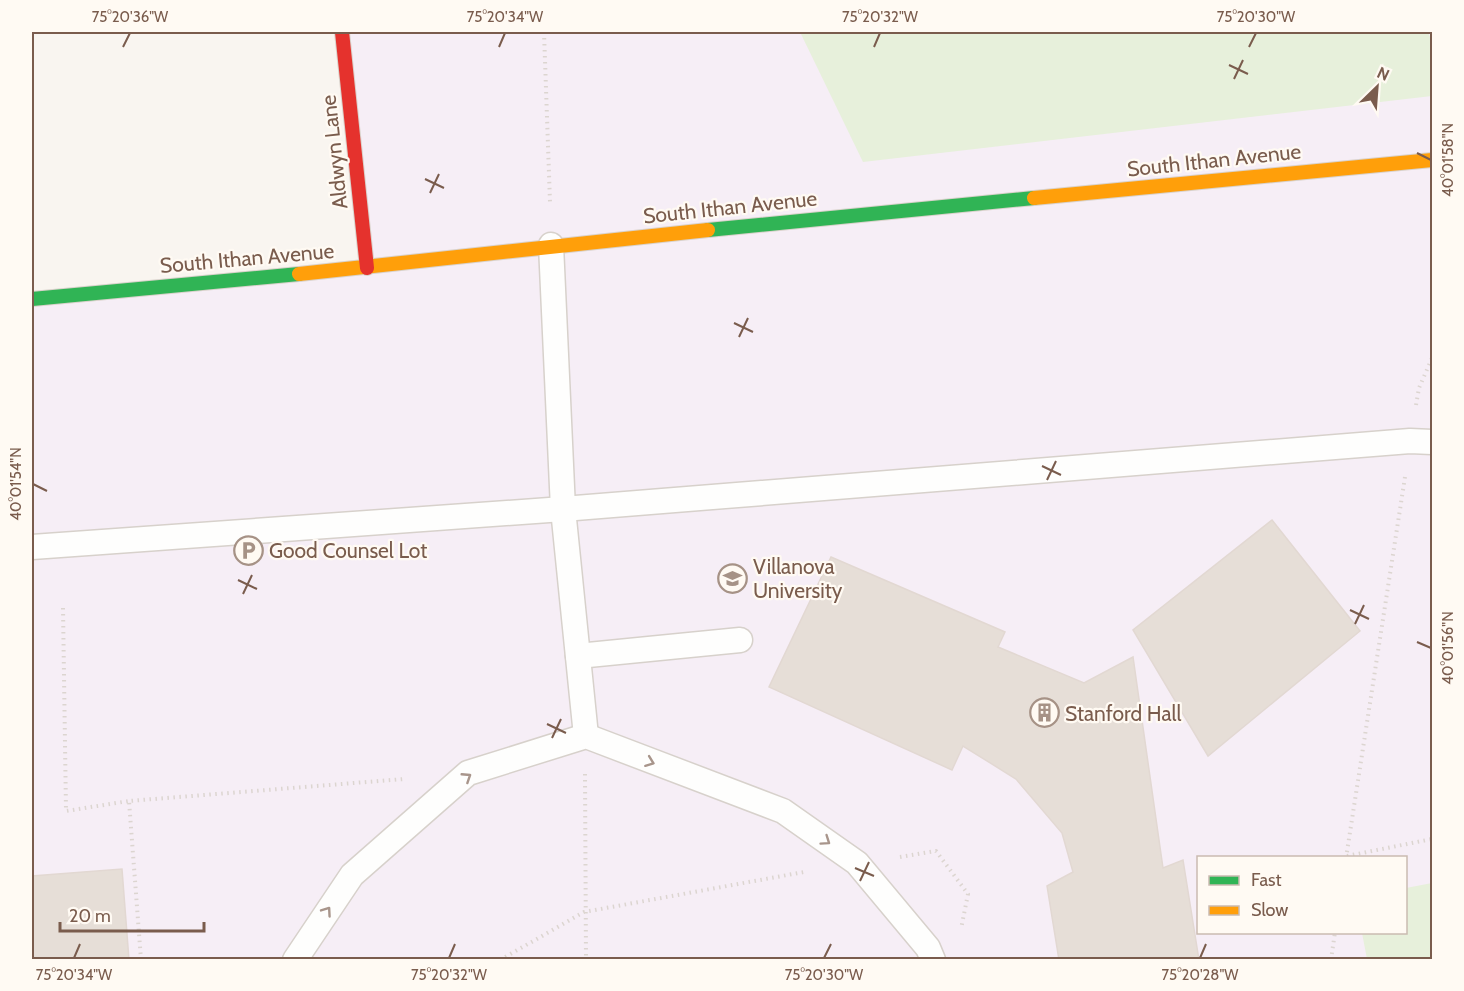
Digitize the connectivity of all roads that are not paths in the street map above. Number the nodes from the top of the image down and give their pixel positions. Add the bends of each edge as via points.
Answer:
1 (342, 32) edge
2 (1432, 160) edge
3 (551, 245) junction
4 (368, 268) junction
5 (32, 299) edge
6 (1421, 441) edge
7 (563, 509) junction
8 (32, 547) edge
9 (740, 640) dead end
10 (578, 656) junction
11 (586, 736) junction
12 (295, 960) edge
13 (933, 960) edge

1 - 4 street, Aldwyn Lane
2 - 3 street, South Ithan Avenue
3 - 4 street, South Ithan Avenue
3 - 7 lane
4 - 5 street, South Ithan Avenue
6 - 7 lane
7 - 8 lane
7 - 10 lane
9 - 10 lane
10 - 11 lane
12 -> 11 lane via 352,874 468,773
11 -> 13 lane via 783,811 857,863

